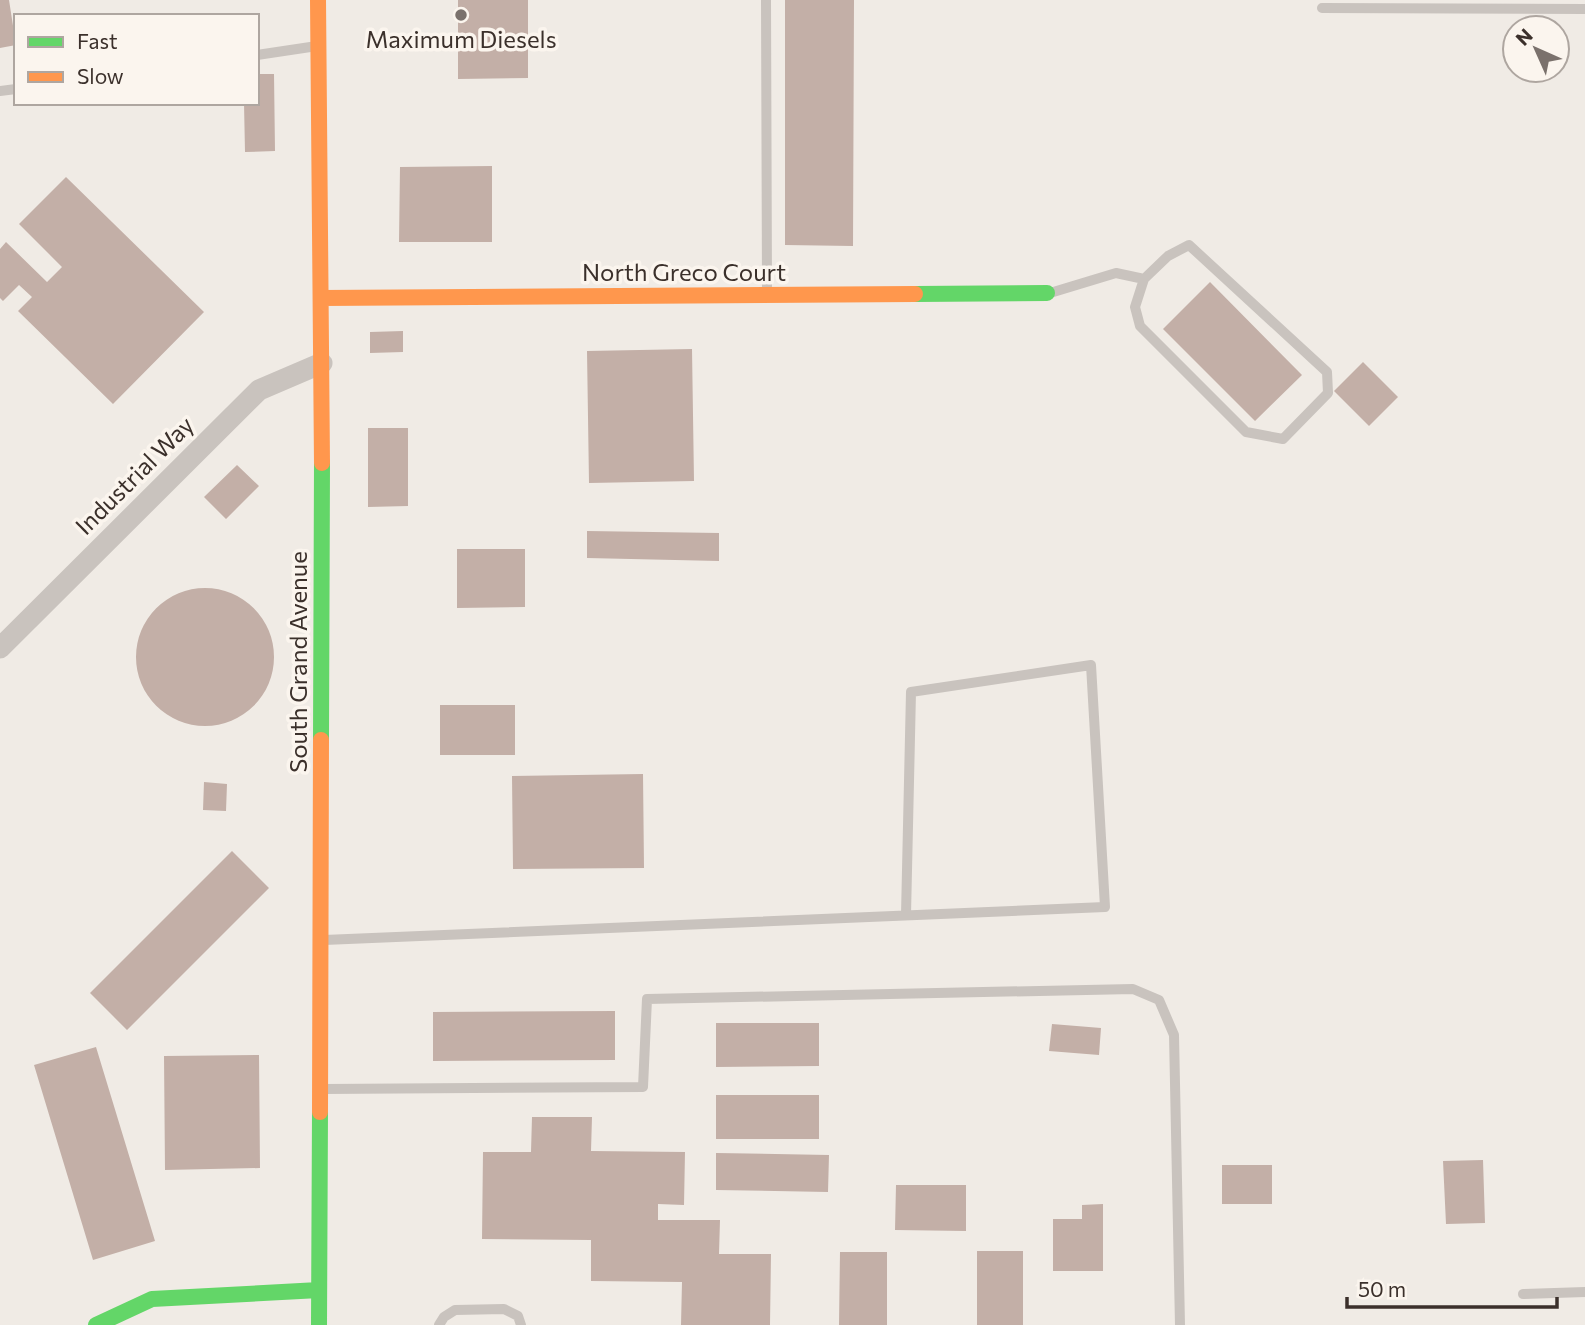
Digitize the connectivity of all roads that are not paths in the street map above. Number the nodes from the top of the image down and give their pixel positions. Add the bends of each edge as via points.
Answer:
1 (318, 0) edge
2 (766, 0) edge
3 (1322, 8) dead end
4 (1585, 9) edge
5 (318, 46) junction
6 (259, 55) edge
7 (1144, 279) junction
8 (1048, 293) joint
9 (767, 295) junction
10 (322, 298) junction
11 (321, 363) junction
12 (0, 648) edge
13 (906, 915) junction
14 (321, 940) junction
15 (321, 1089) junction
16 (319, 1290) junction
17 (1585, 1292) edge
18 (1523, 1294) dead end
19 (96, 1325) edge
20 (319, 1325) edge
21 (439, 1325) edge
22 (521, 1325) edge
23 (1180, 1325) edge

1 - 5 street, South Grand Avenue
2 - 9 lane
3 - 4 lane
5 - 6 lane
5 - 10 street, South Grand Avenue
7 - 7 lane via 1168,256 1189,245 1326,372 1328,393 1283,439 1246,432 1140,326 1135,307
7 - 8 lane via 1116,274
8 - 9 street, North Greco Court
9 - 10 street, North Greco Court
10 - 11 street, South Grand Avenue
11 - 12 street, Industrial Way via 259,390
11 - 14 street, South Grand Avenue
13 - 13 lane via 1105,907 1091,665 911,692
13 - 14 lane
14 - 15 street, South Grand Avenue
15 - 16 street, South Grand Avenue
15 - 23 lane via 643,1087 647,999 1133,989 1159,1000 1174,1035
16 - 19 street via 152,1299
16 - 20 street, South Grand Avenue
17 - 18 lane
21 - 22 lane via 454,1310 493,1309 512,1311

